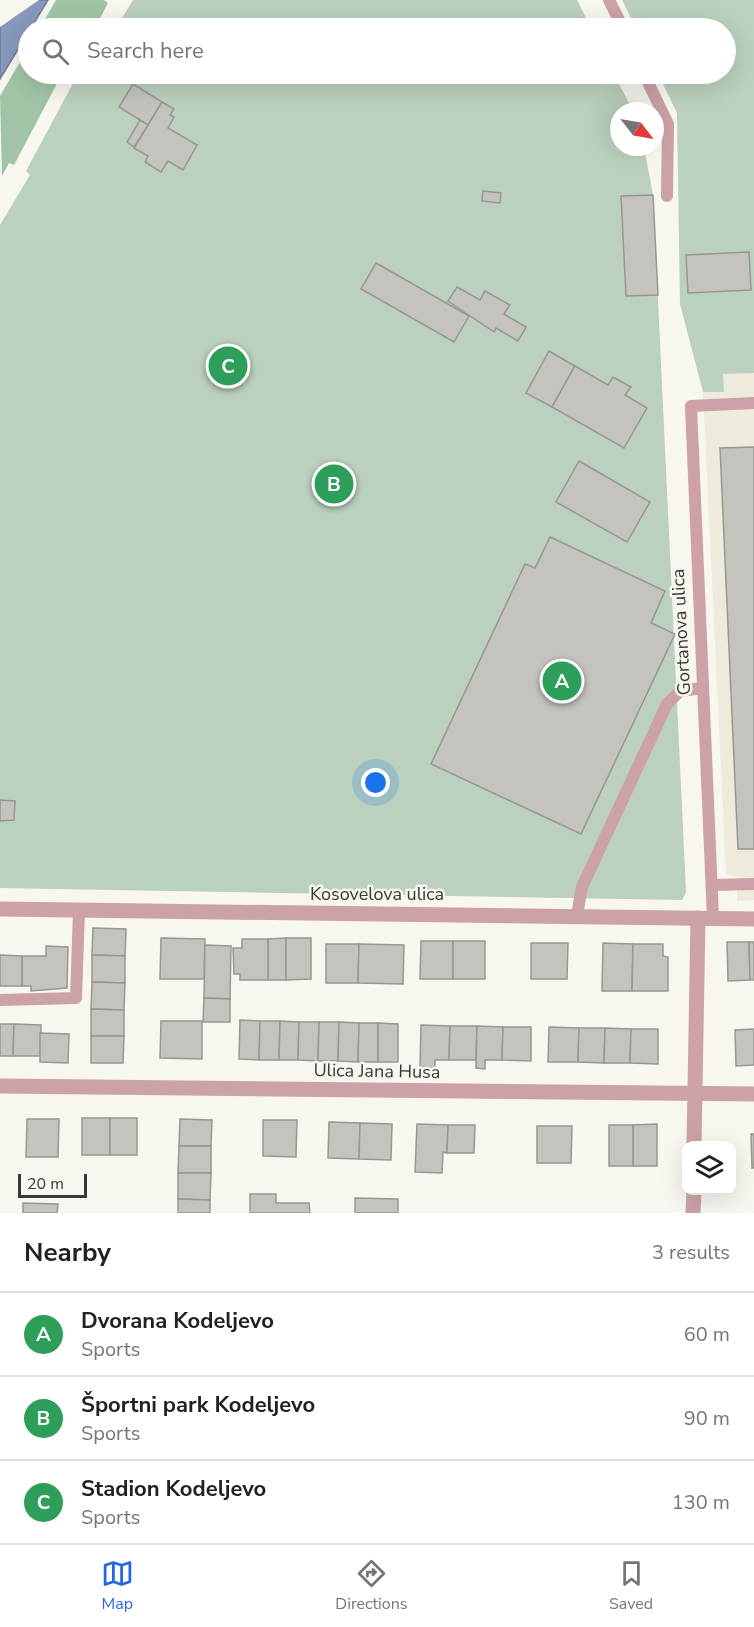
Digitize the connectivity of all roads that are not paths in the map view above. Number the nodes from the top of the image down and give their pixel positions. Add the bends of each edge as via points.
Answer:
1 (609, 0) edge
2 (618, 18) edge
3 (649, 84) edge
4 (667, 195) dead end
5 (754, 403) edge
6 (703, 688) junction
7 (754, 884) edge
8 (712, 885) junction
9 (0, 909) edge
10 (79, 911) junction
11 (577, 915) junction
12 (698, 918) junction
13 (713, 918) junction
14 (754, 919) edge
15 (0, 1000) edge
16 (0, 1086) edge
17 (754, 1094) edge
18 (695, 1095) junction
19 (694, 1141) edge
20 (693, 1195) edge
21 (693, 1213) edge

1 - 2 lane
3 - 4 lane via 668,124
5 - 6 lane, Gortanova ulica via 691,406
6 - 8 lane, Gortanova ulica
6 - 11 lane via 680,691 667,704 582,886
7 - 8 lane
8 - 13 lane, Gortanova ulica
9 - 10 street, Kosovelova ulica
10 - 11 street, Kosovelova ulica
10 - 15 lane via 76,998
11 - 12 street, Kosovelova ulica
12 - 13 street, Kosovelova ulica
12 - 18 street
13 - 14 street, Kosovelova ulica
16 - 18 street, Ulica Jana Husa
17 - 18 street, Ulica Jana Husa
18 - 19 street
20 - 21 street

